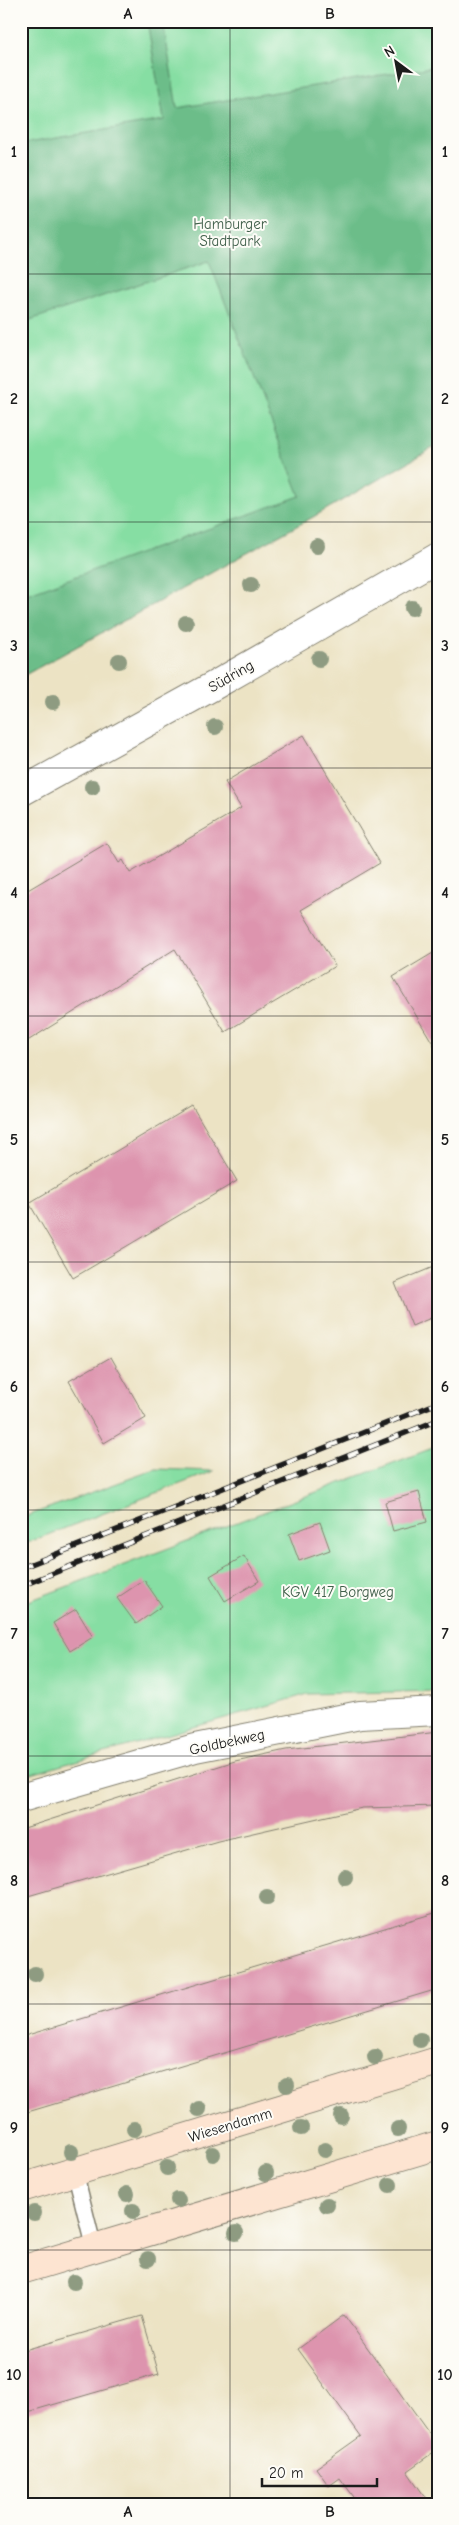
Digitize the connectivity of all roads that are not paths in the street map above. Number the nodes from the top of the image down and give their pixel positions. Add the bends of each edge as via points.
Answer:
1 (438, 557) edge
2 (21, 792) edge
3 (438, 1712) edge
4 (21, 1798) edge
5 (438, 2061) edge
6 (438, 2145) edge
7 (75, 2172) junction
8 (21, 2188) edge
9 (94, 2248) junction
10 (21, 2270) edge

1 - 2 street, Südring
3 - 4 street, Goldbekweg via 360,1715 195,1748
5 - 7 street, Wiesendamm
6 - 9 street
7 - 8 street, Wiesendamm
7 - 9 lane
9 - 10 street

